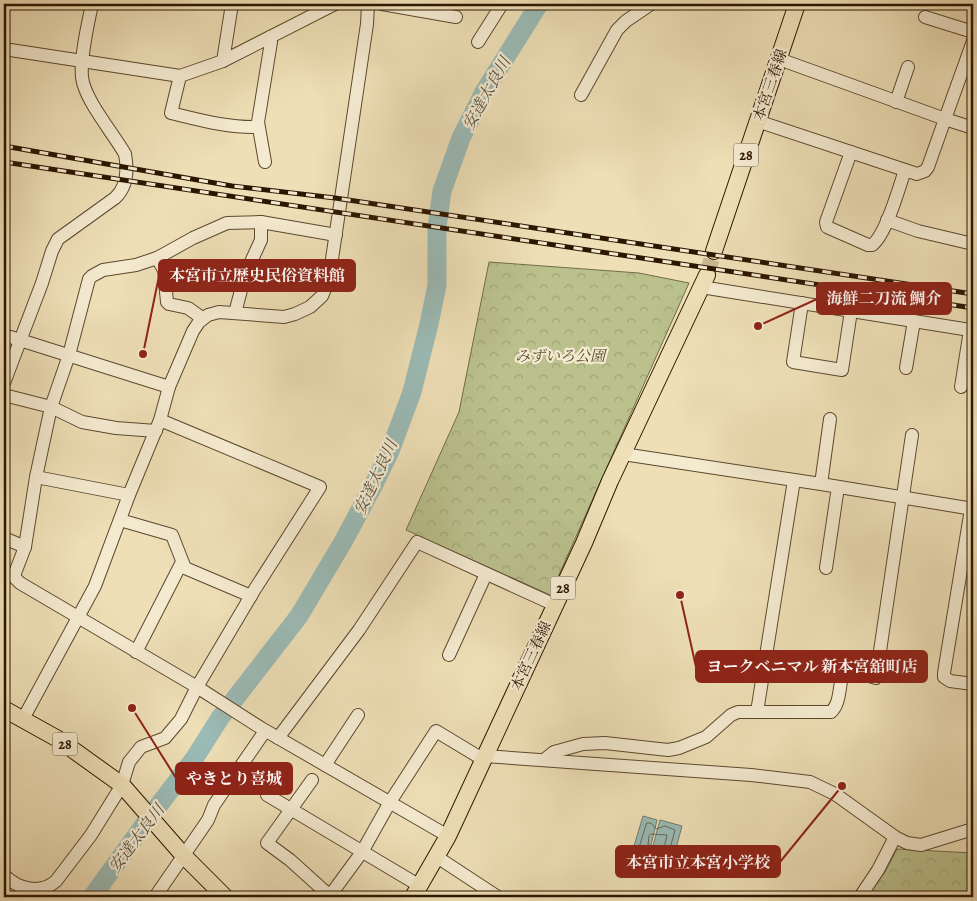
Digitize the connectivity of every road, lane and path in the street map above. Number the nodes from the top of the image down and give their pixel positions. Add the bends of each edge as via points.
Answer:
1 (92, 4) edge
2 (232, 4) edge
3 (335, 4) edge
4 (368, 4) edge
5 (382, 4) edge
6 (502, 4) edge
7 (651, 4) edge
8 (797, 4) edge
9 (925, 17) dead end
10 (456, 18) dead end
11 (973, 32) edge
12 (270, 37) junction
13 (973, 41) edge
14 (478, 42) dead end
15 (4, 49) edge
16 (82, 60) junction
17 (779, 60) junction
18 (223, 61) junction
19 (908, 67) dead end
20 (180, 76) junction
21 (581, 95) dead end
22 (896, 102) junction
23 (945, 119) junction
24 (758, 121) junction
25 (258, 127) junction
26 (973, 128) edge
27 (851, 152) junction
28 (265, 162) dead end
29 (905, 170) junction
30 (887, 220) junction
31 (261, 222) junction
32 (336, 235) junction
33 (973, 244) edge
34 (714, 251) tunnel mouth
35 (157, 258) junction
36 (704, 281) joint
37 (802, 303) junction
38 (851, 311) junction
39 (235, 313) junction
40 (202, 318) junction
41 (914, 321) junction
42 (4, 335) edge
43 (20, 339) junction
44 (69, 356) junction
45 (906, 368) dead end
46 (968, 371) edge
47 (4, 383) edge
48 (169, 387) junction
49 (961, 387) dead end
50 (4, 395) edge
51 (51, 407) junction
52 (830, 419) dead end
53 (158, 426) junction
54 (912, 435) dead end
55 (623, 454) junction
56 (36, 477) junction
57 (794, 480) junction
58 (821, 484) junction
59 (838, 487) junction
60 (129, 495) junction
61 (903, 498) junction
62 (972, 509) edge
63 (120, 520) junction
64 (4, 538) edge
65 (25, 546) junction
66 (182, 562) junction
67 (826, 568) dead end
68 (486, 574) junction
69 (251, 596) junction
70 (555, 605) junction
71 (78, 618) junction
72 (136, 652) junction
73 (449, 655) dead end
74 (973, 684) edge
75 (197, 687) junction
76 (4, 709) edge
77 (757, 712) junction
78 (358, 716) dead end
79 (23, 720) junction
80 (263, 729) junction
81 (278, 738) junction
82 (485, 758) junction
83 (544, 760) junction
84 (325, 765) junction
85 (312, 780) dead end
86 (122, 784) junction
87 (267, 795) dead end
88 (390, 802) junction
89 (290, 809) junction
90 (973, 829) edge
91 (448, 836) junction
92 (894, 838) junction
93 (180, 852) junction
94 (362, 852) junction
95 (437, 857) junction
96 (4, 875) edge
97 (416, 892) edge
98 (155, 897) edge
99 (225, 897) edge
100 (330, 897) edge
101 (498, 897) edge
102 (860, 897) edge

1 - 16 street
2 - 18 street
3 - 12 street
4 - 32 street
5 - 10 street
6 - 14 street
7 - 21 street via 617,30
8 - 17 main road, 本宮三春線 / 28
9 - 11 street
12 - 18 street
12 - 25 street
13 - 23 street
15 - 16 street
16 - 20 street
16 - 43 street via 82,77 88,95 125,154 125,181 122,192 58,239
17 - 22 street
17 - 24 main road, 本宮三春線 / 28
18 - 20 street
19 - 22 street
20 - 25 street via 171,113 206,122
22 - 23 street
23 - 26 street
23 - 29 street via 928,168 917,174
24 - 27 street
24 - 34 main road, 本宮三春線 / 28
25 - 28 street
27 - 29 street
27 - 30 street via 827,227 872,245
29 - 30 street
30 - 33 street
31 - 32 street
31 - 35 street via 227,223
31 - 39 street via 261,240 245,275
32 - 39 street via 329,279 322,296 310,307 284,317
35 - 40 street via 164,270 167,302 188,308
35 - 44 street via 104,270 92,276
36 - 37 street
36 - 55 main road, 本宮三春線 / 28
37 - 38 street
37 - 38 street via 793,362 842,370
38 - 41 street
39 - 40 street via 219,312
40 - 48 street via 193,331
41 - 45 street
41 - 46 street via 970,330
42 - 43 street
43 - 44 street
43 - 47 street
44 - 48 street
44 - 51 street
46 - 49 street
48 - 53 street
50 - 51 street
51 - 53 street via 82,422 116,428
51 - 56 street
52 - 58 street
53 - 60 street
53 - 69 street via 320,487
54 - 61 street
55 - 57 street
55 - 70 main road, 本宮三春線 / 28
56 - 60 street
56 - 65 street
57 - 58 street
57 - 77 street
58 - 59 street
59 - 61 street
59 - 67 street
60 - 63 street
61 - 62 street
61 - 77 street via 876,678 850,670 843,672 835,709 831,712
62 - 74 street via 944,677
63 - 66 street via 172,535
63 - 71 street via 95,586
64 - 65 street
65 - 71 street via 15,578
66 - 69 street via 191,572
66 - 72 street
68 - 70 street
68 - 73 street
68 - 81 street via 417,542 359,630
69 - 75 street
70 - 82 main road, 本宮三春線 / 28
71 - 72 street
71 - 79 street
72 - 75 street
75 - 80 street
75 - 86 street via 181,719 164,738 141,747 129,762
76 - 79 main road, 28
77 - 83 street via 731,715 706,737 678,748 583,744 554,752
78 - 84 street
79 - 86 main road, 28 via 58,739
80 - 81 street
80 - 93 street via 214,805 208,820
81 - 84 street
82 - 83 street
82 - 88 street via 436,731
82 - 91 main road, 本宮三春線 / 28
83 - 92 street via 810,782 835,794
84 - 88 street
85 - 89 street
86 - 93 main road, 28
86 - 96 street via 91,835 51,885 34,890 15,884
87 - 89 street
88 - 91 street
88 - 94 street
89 - 94 street
89 - 100 street via 267,843
90 - 92 street via 921,845 907,844
91 - 95 main road, 本宮三春線 / 28
92 - 102 street
93 - 98 street
93 - 99 main road, 28
94 - 97 street
94 - 100 street
95 - 97 main road, 本宮三春線 / 28
95 - 101 street

